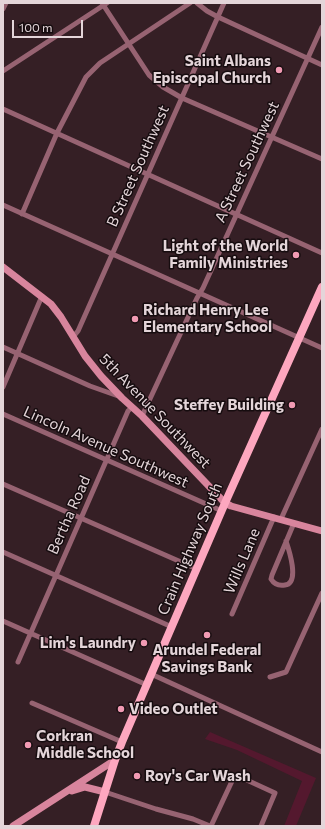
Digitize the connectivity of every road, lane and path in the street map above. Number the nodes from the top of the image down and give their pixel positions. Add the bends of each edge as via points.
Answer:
1 (6, 3) edge
2 (190, 3) edge
3 (197, 3) edge
4 (224, 3) edge
5 (104, 4) edge
6 (3, 9) edge
7 (218, 18) junction
8 (322, 27) edge
9 (128, 44) junction
10 (308, 58) junction
11 (322, 65) edge
12 (3, 71) edge
13 (182, 98) junction
14 (3, 109) edge
15 (58, 133) junction
16 (272, 137) junction
17 (322, 159) edge
18 (148, 174) junction
19 (3, 205) edge
20 (22, 214) junction
21 (236, 215) junction
22 (112, 254) junction
23 (322, 254) edge
24 (3, 267) edge
25 (322, 287) edge
26 (200, 294) junction
27 (42, 296) junction
28 (73, 338) junction
29 (299, 338) junction
30 (3, 347) edge
31 (322, 348) edge
32 (17, 353) junction
33 (3, 387) edge
34 (122, 398) junction
35 (132, 407) junction
36 (3, 414) edge
37 (142, 416) junction
38 (322, 429) edge
39 (106, 460) junction
40 (3, 484) edge
41 (224, 507) junction
42 (81, 518) junction
43 (277, 518) junction
44 (294, 523) junction
45 (322, 531) edge
46 (286, 541) junction
47 (3, 552) edge
48 (197, 569) junction
49 (56, 575) junction
50 (322, 594) edge
51 (232, 614) dead end
52 (3, 621) edge
53 (172, 627) junction
54 (30, 633) junction
55 (18, 662) dead end
56 (152, 674) junction
57 (270, 677) dead end
58 (147, 685) junction
59 (32, 703) dead end
60 (122, 742) junction
61 (322, 752) edge
62 (115, 760) junction
63 (105, 792) junction
64 (61, 796) junction
65 (13, 826) edge
66 (94, 826) edge
67 (211, 826) edge
68 (261, 826) edge

1 - 6 street
2 - 9 street
3 - 7 street
4 - 7 street, B Street Southwest
5 - 9 street
5 - 12 street
7 - 10 street
7 - 13 street, B Street Southwest
8 - 10 street, A Street Southwest
9 - 13 street via 155,81
9 - 15 street via 100,63 86,77
10 - 11 street
10 - 16 street, A Street Southwest
13 - 16 street
13 - 18 street, B Street Southwest
14 - 15 street
15 - 18 street
15 - 20 street
16 - 17 street
16 - 21 street, A Street Southwest
18 - 21 street
18 - 22 street, B Street Southwest
19 - 20 street
20 - 22 street
21 - 23 street
21 - 26 street, A Street Southwest
22 - 26 street
22 - 28 street, B Street Southwest
24 - 27 street, 5th Avenue Southwest
25 - 29 main road, Crain Highway South
26 - 29 street
26 - 37 street, A Street Southwest
27 - 28 street, 5th Avenue Southwest via 58,312
27 - 32 street
28 - 34 street, 5th Avenue Southwest via 96,370
29 - 31 street
29 - 41 main road, Crain Highway South
30 - 32 street
32 - 33 street
32 - 34 street
34 - 35 street, 5th Avenue Southwest
35 - 37 street, 5th Avenue Southwest
35 - 39 street, Bertha Road
36 - 39 street, Lincoln Avenue Southwest
37 - 41 street, 5th Avenue Southwest
38 - 43 street, Wills Lane
39 - 41 street, Lincoln Avenue Southwest
39 - 42 street, Bertha Road
40 - 42 street
41 - 43 street
41 - 48 main road, Crain Highway South
42 - 48 street
42 - 49 street, Bertha Road
43 - 44 street
43 - 51 street, Wills Lane
44 - 45 street
44 - 46 street
46 - 46 street via 271,579 283,586 291,582 292,573 292,558
47 - 49 street
48 - 53 main road, Crain Highway South
49 - 53 street
49 - 54 street, Bertha Road
50 - 57 street via 286,672
52 - 54 street
53 - 56 main road, Crain Highway South
54 - 55 street, Bertha Road
54 - 58 street
56 - 58 main road, Crain Highway South
56 - 61 street
58 - 60 main road, Crain Highway South
59 - 60 street
60 - 62 main road, Crain Highway South
62 - 63 main road, Crain Highway South
62 - 64 street
63 - 64 street via 85,787
63 - 66 main road, Crain Highway South
63 - 67 street
64 - 65 street
67 - 68 street via 232,779 238,776 275,793

